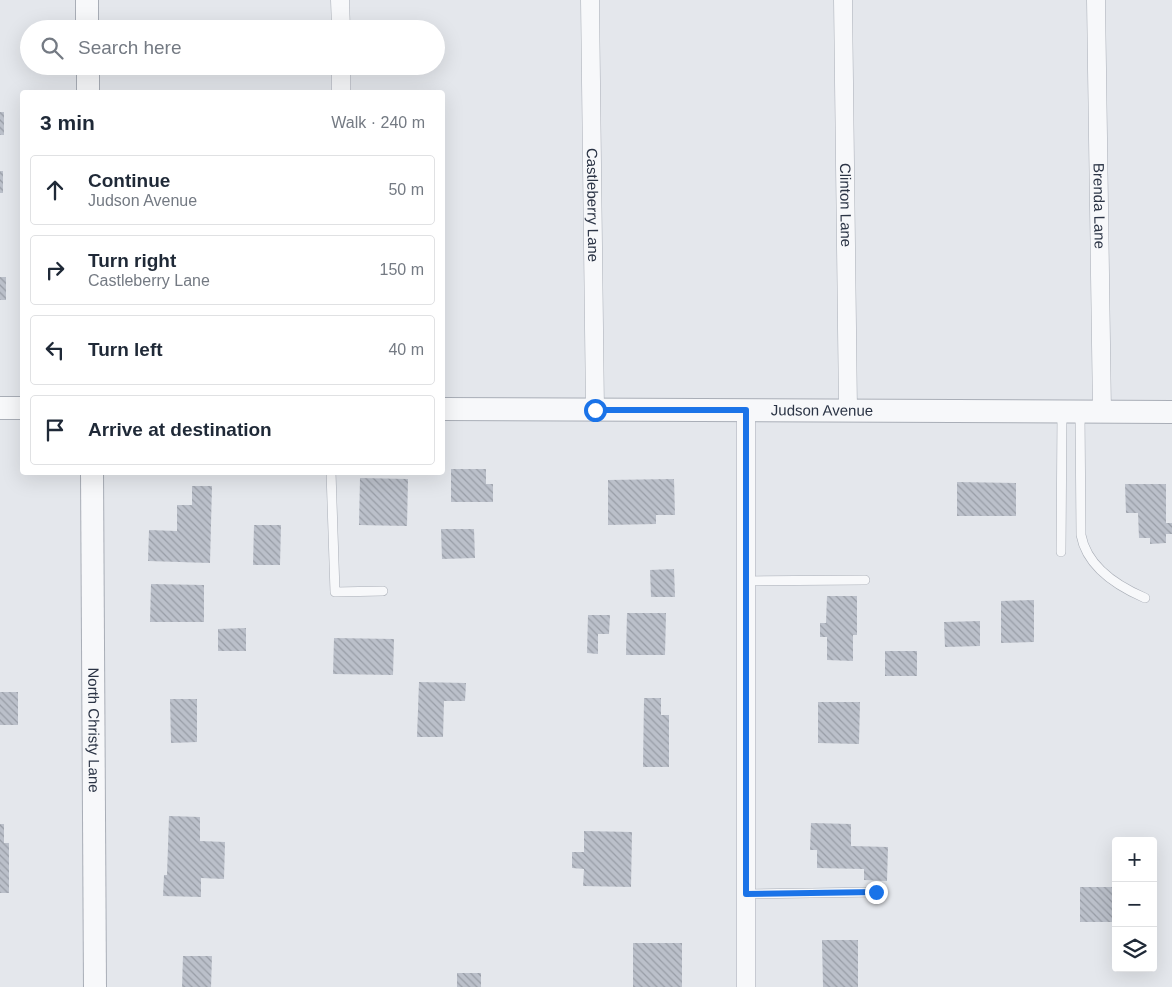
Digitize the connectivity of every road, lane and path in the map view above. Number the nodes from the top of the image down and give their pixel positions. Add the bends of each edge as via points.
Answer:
1 (87, 0) edge
2 (340, 0) edge
3 (590, 0) edge
4 (843, 0) edge
5 (1096, 0) edge
6 (87, 20) edge
7 (341, 20) edge
8 (88, 75) edge
9 (341, 75) edge
10 (88, 90) edge
11 (341, 90) edge
12 (0, 408) edge
13 (20, 408) edge
14 (445, 409) edge
15 (595, 410) junction
16 (746, 410) junction
17 (848, 410) junction
18 (1081, 412) junction
19 (1172, 412) edge
20 (92, 475) edge
21 (331, 475) edge
22 (1061, 552) dead end
23 (865, 580) dead end
24 (746, 582) junction
25 (383, 591) dead end
26 (1145, 598) dead end
27 (876, 892) dead end
28 (746, 894) junction
29 (95, 987) edge
30 (746, 987) edge

1 - 6 street
2 - 7 street
3 - 15 street, Castleberry Lane
4 - 17 street, Clinton Lane
5 - 18 street, Brenda Lane
8 - 10 street
9 - 11 street
12 - 13 street
14 - 15 street, Judson Avenue
15 - 16 street, Judson Avenue
16 - 17 street, Judson Avenue
16 - 24 street
17 - 18 street, Judson Avenue
18 - 19 street, Judson Avenue
18 - 22 lane
18 - 26 lane via 1084,548 1110,578
20 - 29 street, North Christy Lane
21 - 25 lane via 335,592
23 - 24 lane
24 - 28 street
27 - 28 lane
28 - 30 street

